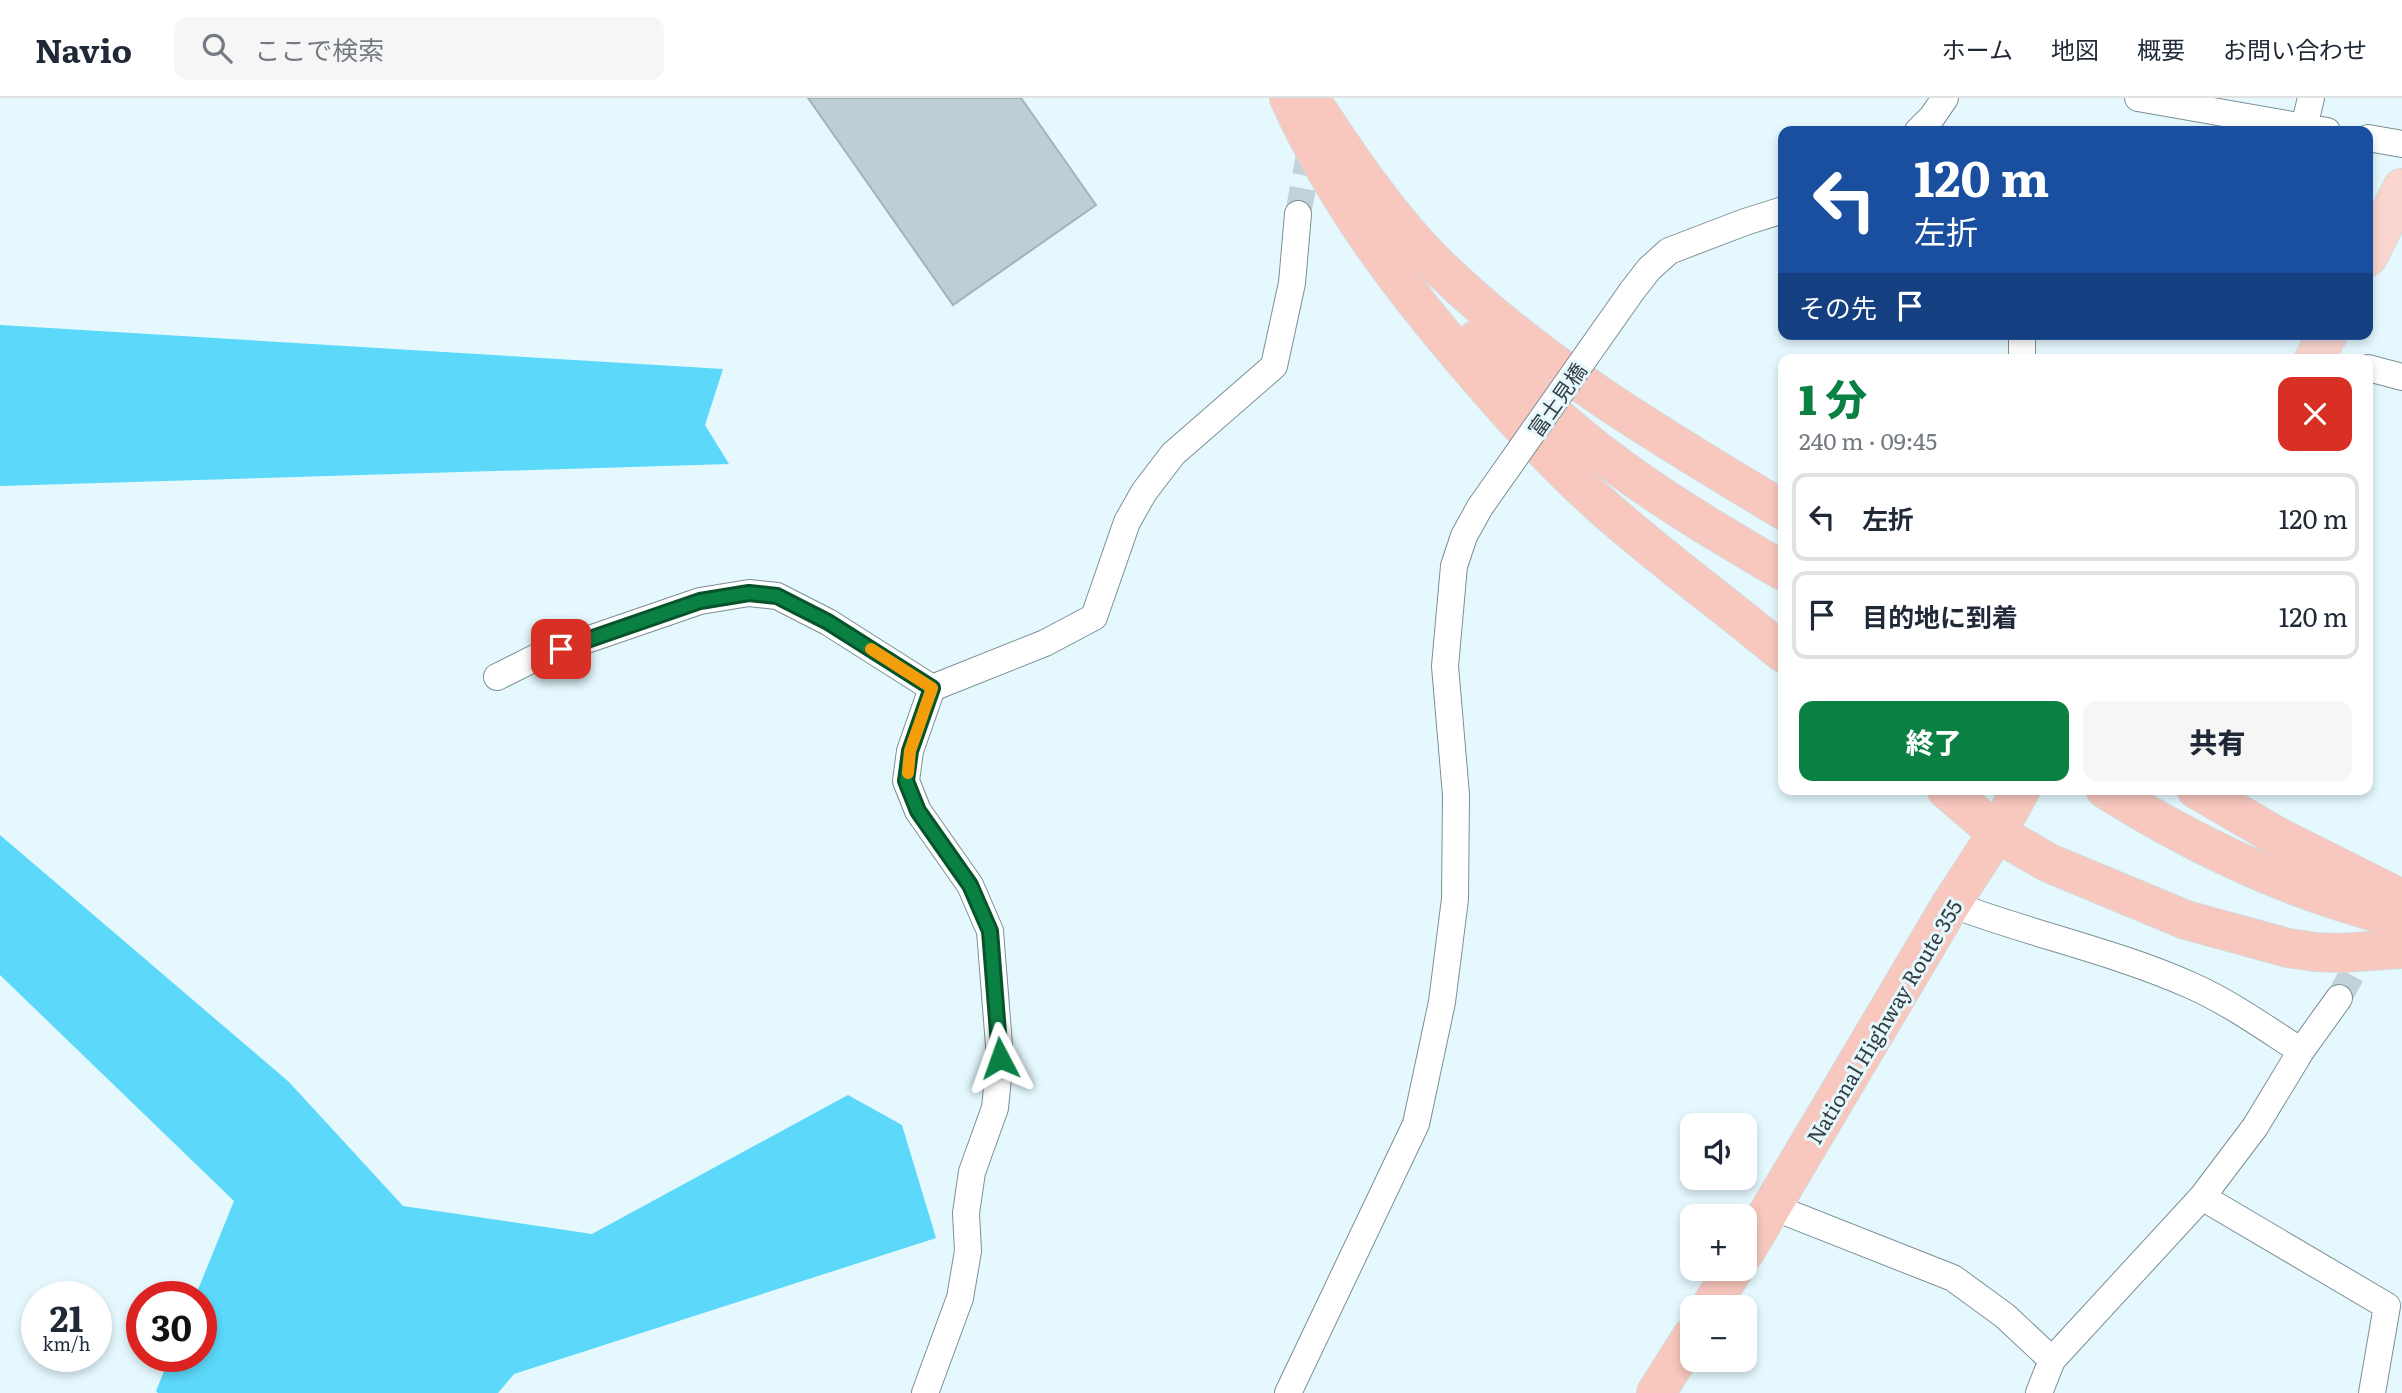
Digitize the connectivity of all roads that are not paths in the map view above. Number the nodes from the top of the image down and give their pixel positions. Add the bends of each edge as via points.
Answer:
1 (1289, 98) edge
2 (1300, 98) edge
3 (1311, 98) edge
4 (1945, 98) edge
5 (2138, 98) edge
6 (2311, 98) edge
7 (1923, 126) edge
8 (2299, 126) edge
9 (2316, 126) edge
10 (2373, 139) edge
11 (2402, 144) edge
12 (2402, 188) edge
13 (1778, 212) edge
14 (1298, 214) tunnel mouth
15 (2373, 247) edge
16 (2373, 369) edge
17 (2402, 377) edge
18 (1778, 507) edge
19 (1778, 568) edge
20 (1778, 649) edge
21 (497, 677) dead end
22 (932, 688) junction
23 (1953, 795) edge
24 (2018, 795) edge
25 (2116, 795) edge
26 (2206, 795) edge
27 (1997, 833) junction
28 (2402, 899) edge
29 (1951, 904) junction
30 (2402, 920) edge
31 (2402, 949) edge
32 (2339, 998) tunnel mouth
33 (2301, 1051) junction
34 (2202, 1197) junction
35 (1773, 1207) junction
36 (1757, 1233) edge
37 (1680, 1355) edge
38 (2052, 1360) junction
39 (925, 1393) edge
40 (1288, 1393) edge
41 (1656, 1393) edge
42 (2039, 1393) edge
43 (2372, 1393) edge

1 - 20 highway via 1379,256 1507,411 1601,506
2 - 19 highway via 1366,206 1475,340 1599,451 1667,500
3 - 18 highway via 1398,220 1448,275 1556,366
4 - 7 street
5 - 8 street
6 - 9 street
10 - 11 street
12 - 15 main road
13 - 40 street, 富士見橋, bridge via 1669,251 1650,269 1464,536 1454,566 1446,666 1456,795 1455,899 1442,1002 1416,1124
14 - 22 street via 1292,283 1274,366 1173,454 1144,492 1127,522 1094,617 1045,643
16 - 17 street
21 - 22 street via 537,657 700,601 749,593 777,596 828,622
22 - 39 street via 910,751 906,781 918,811 970,885 990,931 1000,1058 995,1108 972,1172 966,1213 968,1251 960,1298
23 - 27 highway
24 - 27 highway, National Highway Route 355
25 - 30 highway via 2269,875
26 - 28 highway
27 - 29 highway, National Highway Route 355
27 - 31 highway via 2049,863 2186,920 2316,952
29 - 33 street via 2136,963 2190,985
29 - 35 highway, National Highway Route 355
32 - 33 street
33 - 34 street via 2255,1127
34 - 38 street
34 - 43 street via 2387,1306
35 - 36 highway, National Highway Route 355
35 - 38 street via 1953,1278 2005,1316
37 - 41 highway
38 - 42 street

